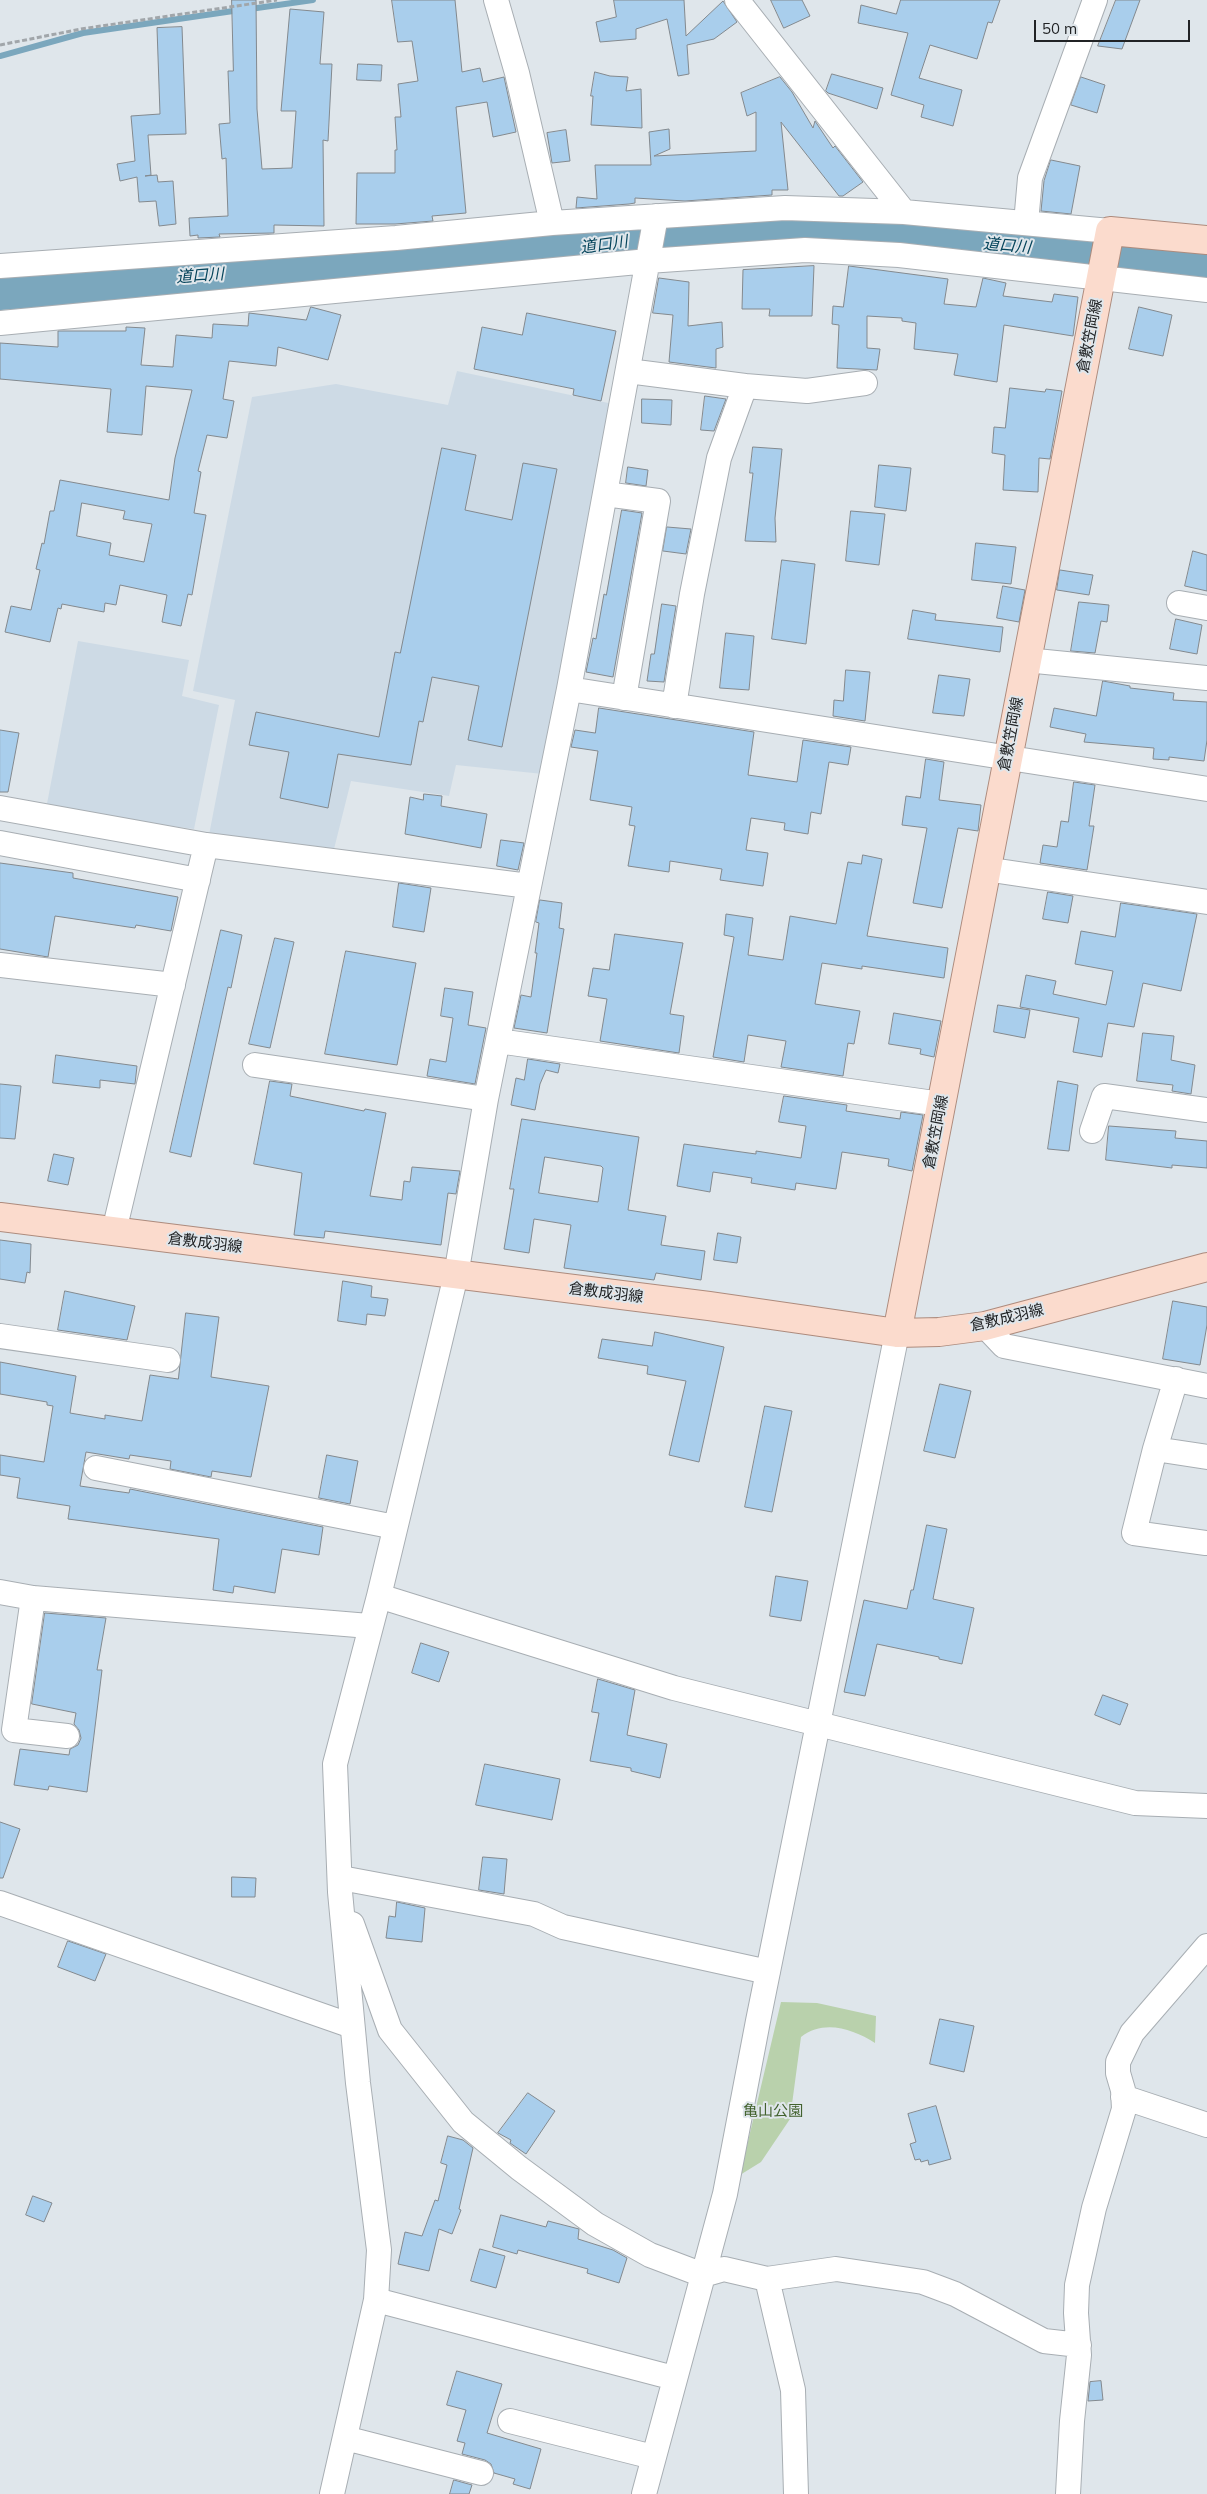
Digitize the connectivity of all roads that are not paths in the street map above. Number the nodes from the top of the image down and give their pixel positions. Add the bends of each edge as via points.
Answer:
1 (496, 0) edge
2 (737, 0) edge
3 (1095, 0) edge
4 (904, 212) junction
5 (656, 217) junction
6 (1026, 222) junction
7 (552, 223) junction
8 (1108, 236) junction
9 (1207, 240) edge
10 (648, 260) junction
11 (0, 266) edge
12 (1102, 273) junction
13 (1207, 290) edge
14 (0, 324) edge
15 (628, 370) junction
16 (865, 383) dead end
17 (745, 386) junction
18 (605, 494) junction
19 (1179, 603) dead end
20 (1207, 608) edge
21 (1026, 660) junction
22 (1207, 678) edge
23 (569, 689) junction
24 (624, 698) junction
25 (674, 706) junction
26 (1007, 758) junction
27 (1207, 788) edge
28 (0, 808) edge
29 (0, 843) edge
30 (206, 846) junction
31 (986, 869) junction
32 (198, 880) junction
33 (529, 886) junction
34 (1207, 902) edge
35 (0, 964) edge
36 (172, 985) junction
37 (498, 1041) junction
38 (255, 1065) dead end
39 (486, 1099) junction
40 (942, 1104) junction
41 (1207, 1110) edge
42 (1092, 1131) dead end
43 (0, 1217) edge
44 (114, 1231) junction
45 (1207, 1268) edge
46 (456, 1274) junction
47 (985, 1326) junction
48 (897, 1333) junction
49 (0, 1336) edge
50 (168, 1360) dead end
51 (1176, 1379) junction
52 (1207, 1386) edge
53 (1155, 1449) junction
54 (1207, 1457) edge
55 (96, 1468) dead end
56 (395, 1527) junction
57 (1206, 1543) edge
58 (0, 1592) edge
59 (379, 1596) junction
60 (33, 1598) junction
61 (370, 1626) junction
62 (819, 1723) junction
63 (68, 1736) dead end
64 (1207, 1806) edge
65 (340, 1885) junction
66 (0, 1903) edge
67 (1207, 1946) edge
68 (768, 1972) junction
69 (352, 2026) junction
70 (1123, 2097) junction
71 (1207, 2125) edge
72 (703, 2275) junction
73 (768, 2279) junction
74 (376, 2300) junction
75 (1079, 2345) junction
76 (674, 2378) junction
77 (510, 2421) dead end
78 (345, 2438) junction
79 (653, 2457) junction
80 (481, 2473) dead end
81 (332, 2494) edge
82 (644, 2494) edge
83 (796, 2494) edge
84 (1068, 2494) edge

1 - 7 street via 517,73
2 - 4 street
3 - 6 street via 1030,178
4 - 5 street via 785,208
4 - 6 street
5 - 7 street
5 - 10 street
6 - 8 street
7 - 11 street via 396,238
8 - 9 main road
8 - 12 main road, 倉敷笠岡線
10 - 12 street via 805,250
10 - 14 street
10 - 15 street
12 - 13 street
12 - 21 main road, 倉敷笠岡線
15 - 17 street
15 - 18 street
16 - 17 street via 807,390
17 - 25 street via 719,458
18 - 23 street
18 - 24 street via 658,502
19 - 20 street
21 - 22 street
21 - 26 main road, 倉敷笠岡線
23 - 24 street
23 - 33 street
24 - 25 street
25 - 26 street
26 - 27 street
26 - 31 main road, 倉敷笠岡線
28 - 30 street
29 - 32 street
30 - 32 street
30 - 33 street
31 - 34 street
31 - 40 main road, 倉敷笠岡線
32 - 36 street
33 - 37 street
35 - 36 street
36 - 44 street
37 - 39 street
37 - 40 street
38 - 39 street
39 - 46 street
40 - 48 main road, 倉敷笠岡線
41 - 42 street via 1104,1096
43 - 44 main road, 倉敷成羽線
44 - 46 main road, 倉敷成羽線
45 - 47 main road, 倉敷成羽線
46 - 48 main road, 倉敷成羽線
46 - 56 street
47 - 48 main road, 倉敷成羽線
47 - 51 street via 1004,1346
48 - 62 street
49 - 50 street
51 - 52 street
51 - 53 street
53 - 54 street
53 - 57 street via 1134,1533
55 - 56 street
56 - 59 street
58 - 60 street
59 - 61 street
59 - 62 street via 674,1688
60 - 61 street
60 - 63 street via 14,1730
61 - 65 street via 335,1764
62 - 64 street via 1135,1803
62 - 68 street
65 - 68 street via 534,1914 563,1927
65 - 69 street
65 - 72 street via 390,2030 463,2122 595,2224 650,2255
66 - 69 street
67 - 70 street via 1132,2033 1118,2062
68 - 72 street via 725,2194
69 - 74 street via 379,2250
70 - 71 street
70 - 75 street via 1124,2109 1094,2208 1077,2285
72 - 73 street via 724,2268
72 - 76 street
73 - 75 street via 836,2269 923,2282 955,2294 1044,2340
73 - 83 street via 793,2390
74 - 76 street
74 - 78 street
75 - 84 street
76 - 79 street
77 - 79 street
78 - 80 street
78 - 81 street
79 - 82 street

